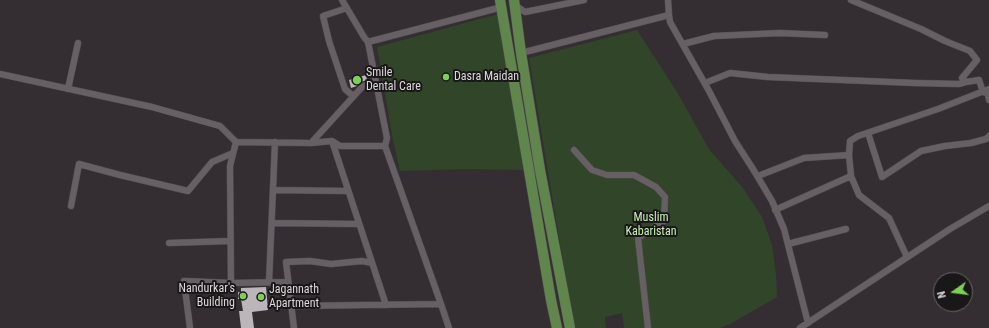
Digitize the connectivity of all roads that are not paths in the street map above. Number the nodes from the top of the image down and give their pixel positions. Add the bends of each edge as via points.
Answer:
1 (342, 0) edge
2 (584, 0) edge
3 (668, 0) edge
4 (851, 0) edge
5 (515, 3) edge
6 (501, 4) edge
7 (347, 8) junction
8 (669, 15) junction
9 (825, 35) dead end
10 (368, 42) junction
11 (78, 43) dead end
12 (683, 44) junction
13 (521, 53) junction
14 (0, 74) edge
15 (376, 82) junction
16 (966, 82) junction
17 (705, 83) junction
18 (68, 89) junction
19 (987, 94) edge
20 (353, 96) junction
21 (868, 133) junction
22 (989, 136) edge
23 (332, 141) junction
24 (236, 142) junction
25 (275, 142) junction
26 (311, 142) junction
27 (385, 146) junction
28 (574, 150) dead end
29 (233, 154) junction
30 (849, 155) junction
31 (758, 176) junction
32 (851, 176) junction
33 (273, 190) junction
34 (348, 191) junction
35 (545, 198) junction
36 (534, 201) junction
37 (71, 206) dead end
38 (989, 206) edge
39 (776, 210) junction
40 (272, 223) junction
41 (358, 224) junction
42 (846, 230) dead end
43 (230, 241) junction
44 (169, 243) dead end
45 (788, 244) junction
46 (907, 257) junction
47 (372, 263) junction
48 (269, 282) junction
49 (288, 282) junction
50 (231, 283) junction
51 (442, 304) junction
52 (386, 305) junction
53 (291, 306) junction
54 (808, 323) junction
55 (190, 328) edge
56 (294, 328) edge
57 (449, 328) edge
58 (557, 328) edge
59 (570, 328) edge
60 (648, 328) edge
61 (800, 328) edge

1 - 7 street
2 - 5 street via 525,12
3 - 8 street
4 - 16 street via 970,51 977,60 962,78
5 - 6 main road
5 - 13 main road
6 - 10 street
6 - 36 main road
7 - 10 street
7 - 20 street via 323,16 345,89
8 - 12 street via 670,22
8 - 13 street
9 - 12 street via 780,33 714,36
10 - 15 street
11 - 18 street
12 - 17 street
13 - 35 main road
14 - 18 street
15 - 20 street via 362,86
15 - 27 street via 387,138
16 - 17 street via 916,83 730,73
16 - 19 street via 979,80
17 - 31 street via 735,140
18 - 24 street via 152,106 220,126
19 - 21 street
20 - 26 street
21 - 22 street via 882,178 921,151 971,143
21 - 30 street via 850,141
23 - 26 street
23 - 27 street via 340,146
23 - 34 street
24 - 25 street
24 - 29 street
25 - 26 street
25 - 33 street
27 - 51 street
28 - 60 street via 592,170 607,175 634,175 656,187 665,197 664,221 638,238
29 - 37 street via 212,162 188,191 79,164
29 - 43 street via 230,166
30 - 31 street via 804,158
30 - 32 street
31 - 39 street
32 - 39 street
32 - 46 street via 859,195 889,218
33 - 34 street
33 - 40 street
34 - 41 street
35 - 36 main road
35 - 59 main road
36 - 58 main road
38 - 46 street
39 - 45 street
40 - 41 street
40 - 48 street
41 - 47 street
42 - 45 street
43 - 44 street
43 - 50 street
45 - 54 street
46 - 54 street
47 - 49 street via 286,262
47 - 52 street
48 - 49 street
48 - 50 street
49 - 53 street
50 - 55 street via 184,281
51 - 52 street
51 - 57 street
52 - 53 street
53 - 56 street
54 - 61 street

